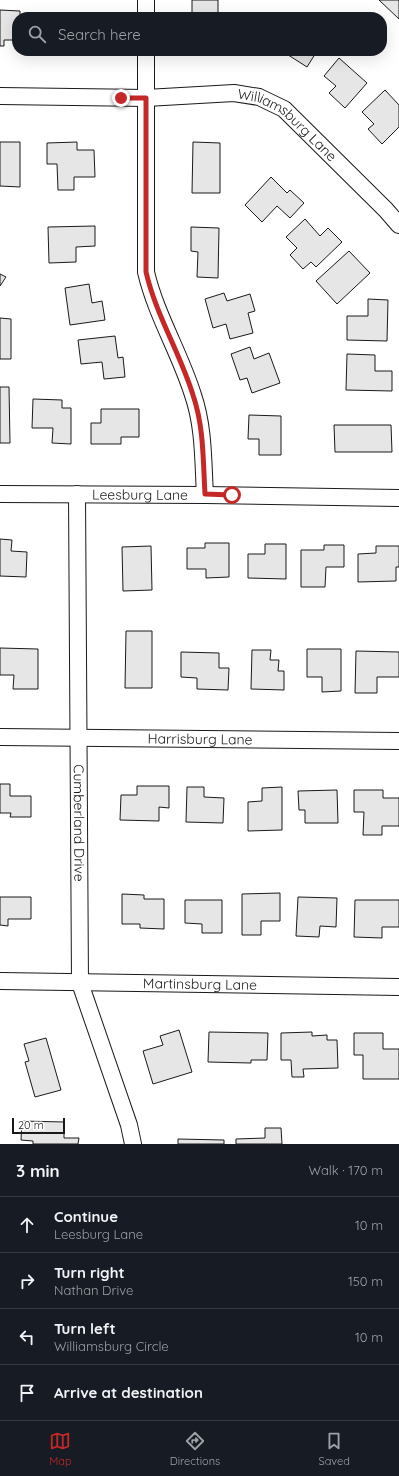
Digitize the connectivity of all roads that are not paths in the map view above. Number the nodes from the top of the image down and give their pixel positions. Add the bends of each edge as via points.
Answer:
1 (146, 0) edge
2 (146, 12) edge
3 (146, 56) edge
4 (0, 96) edge
5 (146, 98) junction
6 (399, 225) edge
7 (0, 494) edge
8 (77, 494) junction
9 (205, 494) junction
10 (399, 498) edge
11 (0, 737) edge
12 (79, 738) junction
13 (399, 741) edge
14 (0, 981) edge
15 (80, 983) junction
16 (399, 987) edge
17 (133, 1144) edge

1 - 2 street
3 - 5 street
4 - 5 street, Williamsburg Lane
5 - 6 street, Williamsburg Lane via 234,93 258,97 284,109
5 - 9 street via 146,272 152,295 193,395 202,434
7 - 8 street, Leesburg Lane
8 - 9 street, Leesburg Lane
8 - 12 street, Cumberland Drive
9 - 10 street, Leesburg Lane
11 - 12 street, Harrisburg Lane
12 - 13 street, Harrisburg Lane
12 - 15 street, Cumberland Drive
14 - 15 street, Martinsburg Lane
15 - 16 street, Martinsburg Lane
15 - 17 street, Cumberland Drive via 129,1125

